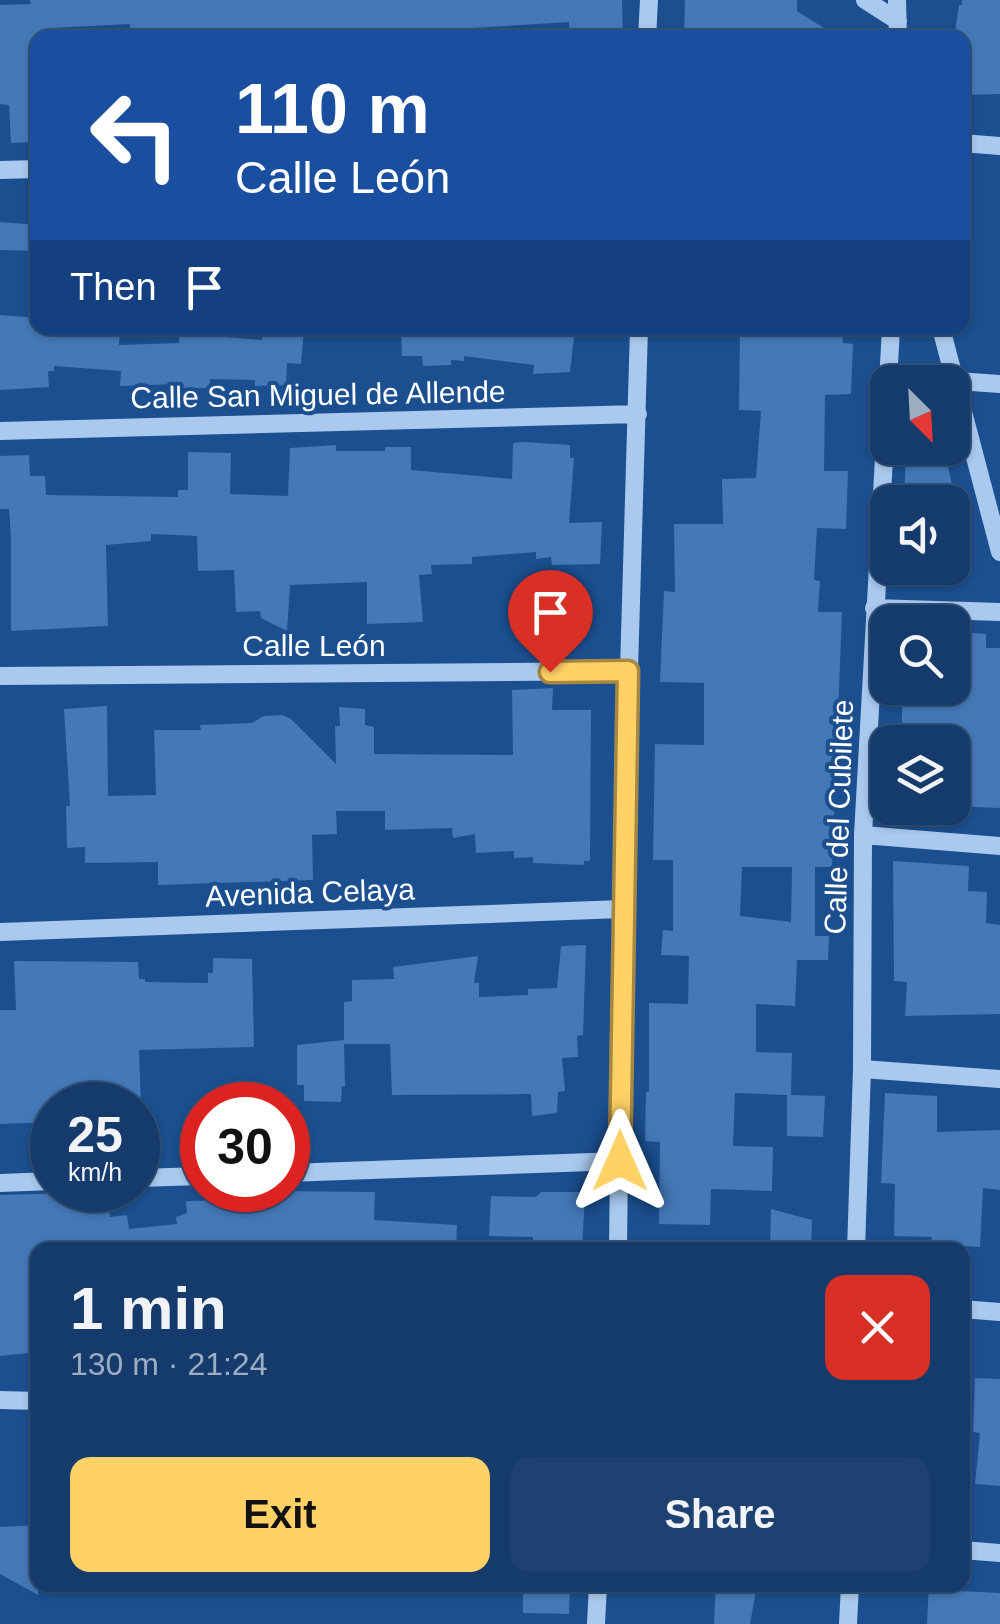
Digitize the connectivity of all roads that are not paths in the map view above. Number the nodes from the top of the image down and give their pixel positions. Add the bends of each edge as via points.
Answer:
1 (649, 0) edge
2 (865, 0) edge
3 (898, 0) edge
4 (898, 29) edge
5 (647, 30) edge
6 (970, 144) edge
7 (1000, 146) edge
8 (0, 170) edge
9 (30, 170) edge
10 (640, 335) edge
11 (891, 335) edge
12 (943, 335) edge
13 (889, 365) edge
14 (953, 365) edge
15 (970, 382) edge
16 (1000, 384) edge
17 (638, 414) junction
18 (0, 430) edge
19 (970, 430) edge
20 (883, 465) edge
21 (1000, 552) edge
22 (874, 605) edge
23 (970, 611) edge
24 (1000, 612) edge
25 (628, 671) junction
26 (0, 676) edge
27 (870, 691) edge
28 (863, 836) junction
29 (1000, 846) edge
30 (622, 909) junction
31 (0, 932) edge
32 (862, 1069) junction
33 (1000, 1079) edge
34 (620, 1161) junction
35 (310, 1172) edge
36 (30, 1182) edge
37 (0, 1183) edge
38 (618, 1242) edge
39 (856, 1242) edge
40 (970, 1310) edge
41 (1000, 1312) edge
42 (0, 1400) edge
43 (30, 1400) edge
44 (970, 1551) edge
45 (1000, 1553) edge
46 (598, 1592) edge
47 (850, 1592) edge
48 (596, 1624) edge
49 (848, 1624) edge

1 - 5 street
2 - 4 street
3 - 4 street
6 - 7 street
8 - 9 street
10 - 17 street
11 - 13 street, Calle del Cubilete
12 - 14 street
15 - 16 street
17 - 18 street, Calle San Miguel de Allende
17 - 25 street
19 - 21 street
20 - 22 street, Calle del Cubilete
23 - 24 street
25 - 26 street, Calle León
25 - 30 street
27 - 28 street, Calle del Cubilete
28 - 29 street
28 - 32 street, Calle del Cubilete
30 - 31 street, Avenida Celaya
30 - 34 street
32 - 33 street
32 - 39 street, Calle del Cubilete
34 - 35 street
34 - 38 street
36 - 37 street
40 - 41 street
42 - 43 street
44 - 45 street
46 - 48 street
47 - 49 street

